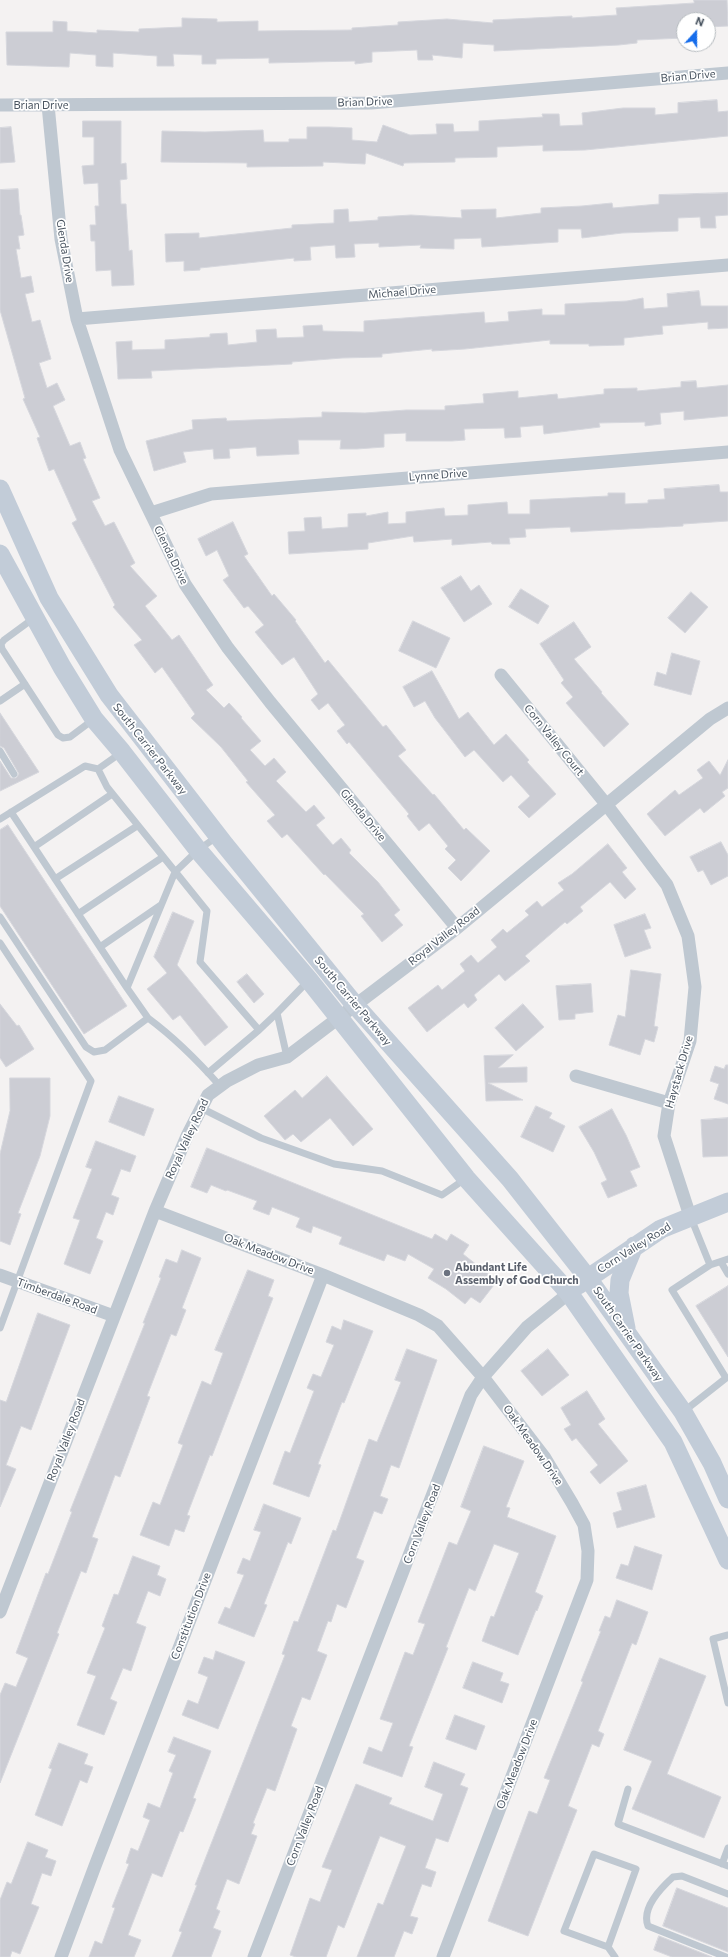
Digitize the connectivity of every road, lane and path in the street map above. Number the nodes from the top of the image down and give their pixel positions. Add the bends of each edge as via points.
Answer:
1 (728, 73) edge
2 (0, 105) edge
3 (48, 105) junction
4 (728, 265) edge
5 (77, 319) junction
6 (728, 452) edge
7 (0, 489) edge
8 (151, 514) junction
9 (0, 554) edge
10 (49, 598) junction
11 (32, 613) junction
12 (501, 675) dead end
13 (25, 684) junction
14 (0, 701) edge
15 (728, 708) edge
16 (94, 719) junction
17 (0, 750) edge
18 (122, 752) junction
19 (98, 769) junction
20 (14, 774) dead end
21 (112, 794) junction
22 (606, 804) junction
23 (11, 812) junction
24 (0, 819) edge
25 (137, 826) junction
26 (218, 836) junction
27 (34, 847) junction
28 (198, 850) junction
29 (162, 857) junction
30 (175, 872) junction
31 (55, 879) junction
32 (161, 905) junction
33 (78, 914) junction
34 (0, 917) edge
35 (456, 928) junction
36 (0, 943) edge
37 (100, 947) junction
38 (309, 980) junction
39 (127, 988) junction
40 (355, 1005) junction
41 (277, 1013) junction
42 (148, 1018) junction
43 (338, 1018) junction
44 (259, 1030) junction
45 (287, 1057) junction
46 (208, 1073) junction
47 (576, 1076) dead end
48 (220, 1086) junction
49 (669, 1103) junction
50 (201, 1108) junction
51 (466, 1178) junction
52 (728, 1202) edge
53 (155, 1211) junction
54 (690, 1216) junction
55 (634, 1246) junction
56 (724, 1261) edge
57 (710, 1265) junction
58 (728, 1274) edge
59 (0, 1275) edge
60 (323, 1275) junction
61 (587, 1277) junction
62 (18, 1282) junction
63 (569, 1292) junction
64 (114, 1316) junction
65 (0, 1328) edge
66 (628, 1337) junction
67 (483, 1377) junction
68 (727, 1377) edge
69 (683, 1412) junction
70 (728, 1499) edge
71 (728, 1560) edge
72 (0, 1612) edge
73 (728, 1635) edge
74 (728, 1703) edge
75 (628, 1789) dead end
76 (728, 1848) edge
77 (725, 1865) edge
78 (728, 1894) edge
79 (608, 1947) junction
80 (62, 1957) edge
81 (254, 1957) edge
82 (443, 1957) edge
83 (615, 1957) edge
84 (726, 1957) edge

1 - 3 street, Brian Drive via 371,102
2 - 3 street, Brian Drive
3 - 5 street, Glenda Drive via 61,239
4 - 5 street, Michael Drive
5 - 8 street, Glenda Drive via 120,450
6 - 8 street, Lynne Drive via 211,494
7 - 10 main road, South Carrier Parkway
8 - 35 street, Glenda Drive via 185,584 228,648
9 - 11 main road, South Carrier Parkway
10 - 11 main road
10 - 26 main road, South Carrier Parkway via 109,695
11 - 13 lane via 1,644
11 - 16 main road, South Carrier Parkway
12 - 22 street, Corn Valley Court
13 - 14 lane
13 - 16 lane via 58,735 70,737
15 - 22 street, Royal Valley Road via 710,719
16 - 18 main road, South Carrier Parkway
17 - 20 lane
18 - 19 lane
18 - 28 main road, South Carrier Parkway
19 - 21 lane
19 - 23 lane via 85,766
21 - 25 lane
21 - 27 lane
22 - 35 street, Royal Valley Road
22 - 49 street, Haystack Drive via 667,885 688,936 695,987 690,1042
23 - 24 lane
23 - 27 lane
25 - 29 lane
25 - 31 lane
26 - 28 lane
26 - 40 main road, South Carrier Parkway
27 - 31 lane
28 - 30 lane
28 - 38 main road, South Carrier Parkway
29 - 30 lane
29 - 33 lane
30 - 32 lane
30 - 44 lane via 207,911 200,962
31 - 33 lane
32 - 37 lane
32 - 39 lane
33 - 37 lane
34 - 42 lane via 86,1047 94,1052 105,1050
35 - 40 street, Royal Valley Road
36 - 62 lane via 91,1082
37 - 39 lane
38 - 41 lane
38 - 43 main road, South Carrier Parkway
39 - 42 lane
40 - 43 street, Royal Valley Road
40 - 61 main road, South Carrier Parkway via 510,1179
41 - 44 lane
41 - 45 lane
42 - 46 lane
43 - 45 street, Royal Valley Road
43 - 51 main road, South Carrier Parkway
44 - 46 lane
45 - 48 street, Royal Valley Road via 258,1065
46 - 48 lane
47 - 49 street
48 - 50 street, Royal Valley Road via 208,1095
49 - 54 street, Haystack Drive via 664,1136
50 - 51 lane via 261,1138 334,1164 382,1171 442,1195
50 - 53 street, Royal Valley Road
51 - 63 main road, South Carrier Parkway
52 - 54 main road, Corn Valley Road
53 - 60 street, Oak Meadow Drive
53 - 64 street, Royal Valley Road
54 - 55 main road, Corn Valley Road via 661,1229
54 - 57 lane
55 - 61 main road, Corn Valley Road
55 - 66 main road via 620,1280 620,1300
56 - 57 lane
56 - 58 lane
57 - 68 lane via 672,1290
59 - 62 street, Timberdale Road
60 - 67 street, Oak Meadow Drive via 419,1314 438,1326
60 - 80 street, Constitution Drive
61 - 63 main road, Corn Valley Road
61 - 66 main road, South Carrier Parkway
62 - 64 street, Timberdale Road
62 - 65 lane
63 - 67 street, Corn Valley Road via 527,1327
63 - 71 main road, South Carrier Parkway via 673,1442
64 - 72 street, Royal Valley Road
66 - 69 main road, South Carrier Parkway
67 - 81 street, Corn Valley Road via 471,1395
67 - 82 street, Oak Meadow Drive via 545,1458 584,1525 588,1551 587,1580
68 - 69 lane
69 - 70 main road, South Carrier Parkway via 712,1463
73 - 74 lane via 713,1639
75 - 77 lane via 618,1824
76 - 77 lane
78 - 84 lane via 682,1876 673,1877 654,1897 646,1921 648,1926
79 - 79 lane via 636,1869 594,1854 564,1931
79 - 83 lane

